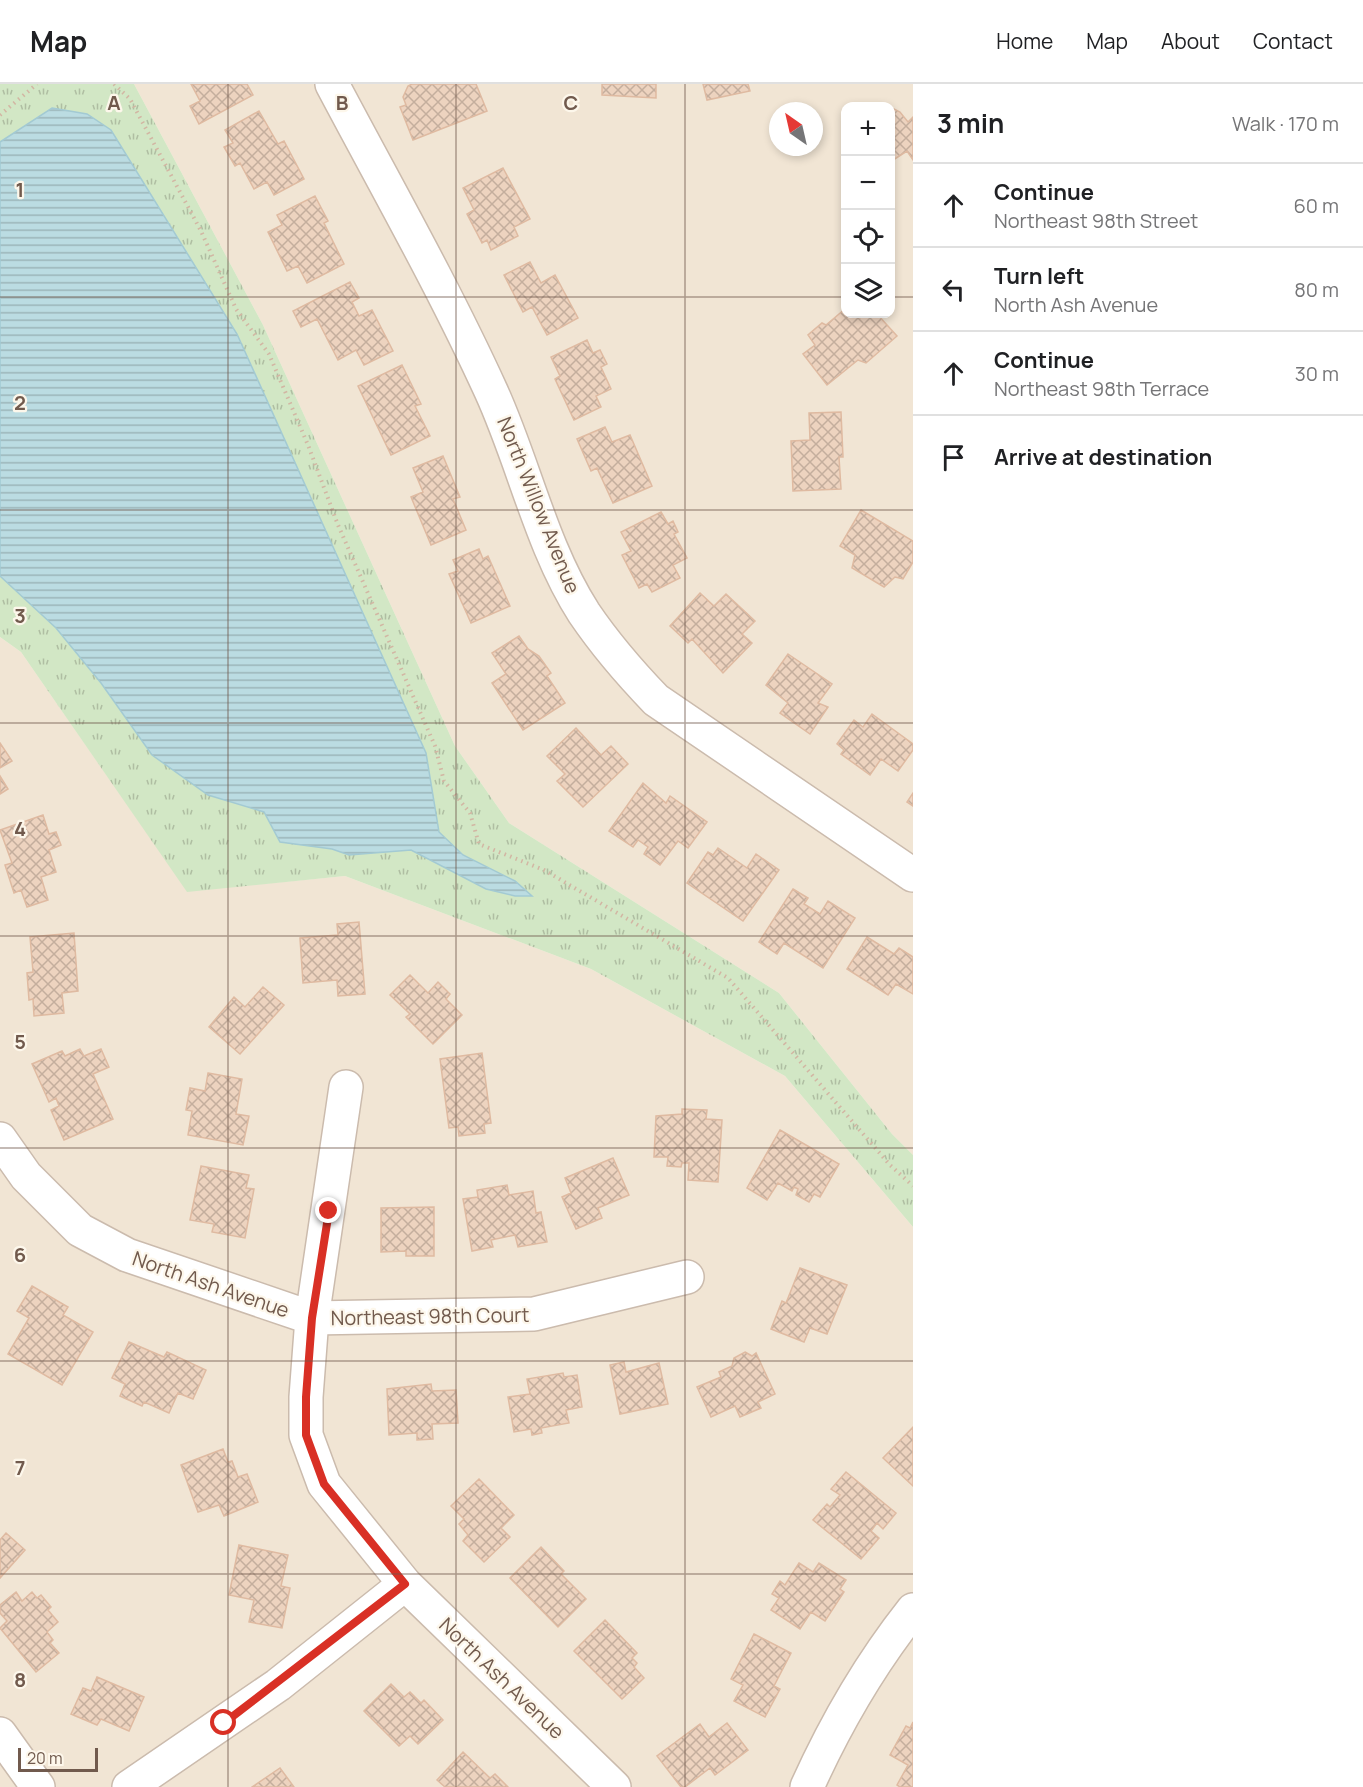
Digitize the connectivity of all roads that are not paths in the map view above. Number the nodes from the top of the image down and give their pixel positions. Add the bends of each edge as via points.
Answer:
1 (332, 84) edge
2 (913, 875) edge
3 (346, 1087) dead end
4 (0, 1139) edge
5 (687, 1277) dead end
6 (312, 1318) junction
7 (405, 1584) junction
8 (913, 1610) edge
9 (0, 1734) edge
10 (38, 1787) edge
11 (129, 1787) edge
12 (614, 1787) edge
13 (807, 1787) edge

1 - 2 street, North Willow Avenue via 467,340 503,417 553,551 583,612 623,665 656,700
3 - 6 street
4 - 6 street, North Ash Avenue via 26,1176 80,1230 127,1255
5 - 6 street, Northeast 98th Court via 534,1314
6 - 7 street, North Ash Avenue via 306,1435 324,1484
7 - 11 street via 278,1684
7 - 12 street, North Ash Avenue
8 - 13 street via 890,1639 829,1740
9 - 10 street

